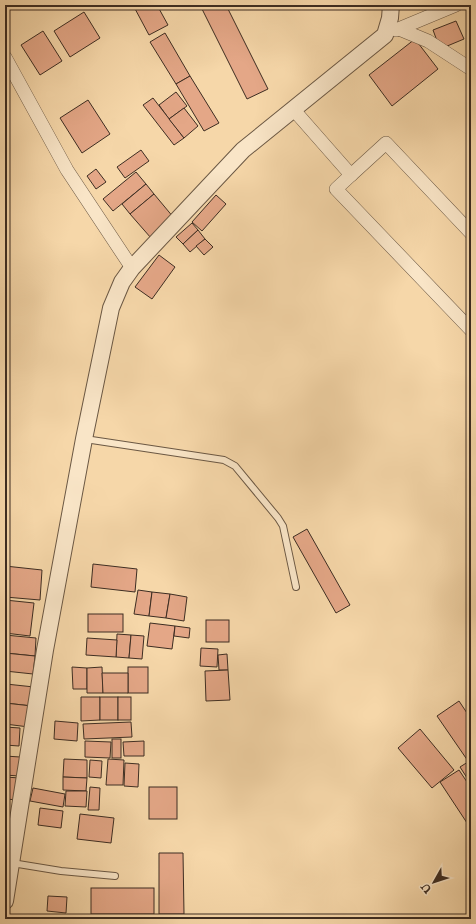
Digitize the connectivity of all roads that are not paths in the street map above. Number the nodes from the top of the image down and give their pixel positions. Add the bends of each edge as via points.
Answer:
1 (391, 5) edge
2 (456, 5) edge
3 (392, 32) junction
4 (5, 57) edge
5 (471, 69) edge
6 (293, 109) junction
7 (350, 176) junction
8 (471, 233) edge
9 (132, 268) junction
10 (471, 330) edge
11 (84, 439) junction
12 (296, 587) dead end
13 (12, 863) junction
14 (115, 876) dead end
15 (5, 901) edge

1 - 3 street
2 - 3 street
3 - 5 street via 428,41
3 - 6 street
4 - 9 street via 67,170
6 - 7 street
6 - 9 street via 243,150
7 - 8 street via 386,143
7 - 10 street via 336,189
9 - 11 street via 122,282 111,308
11 - 12 lane via 230,462 283,526
11 - 13 street via 45,650
13 - 14 lane
13 - 15 street

